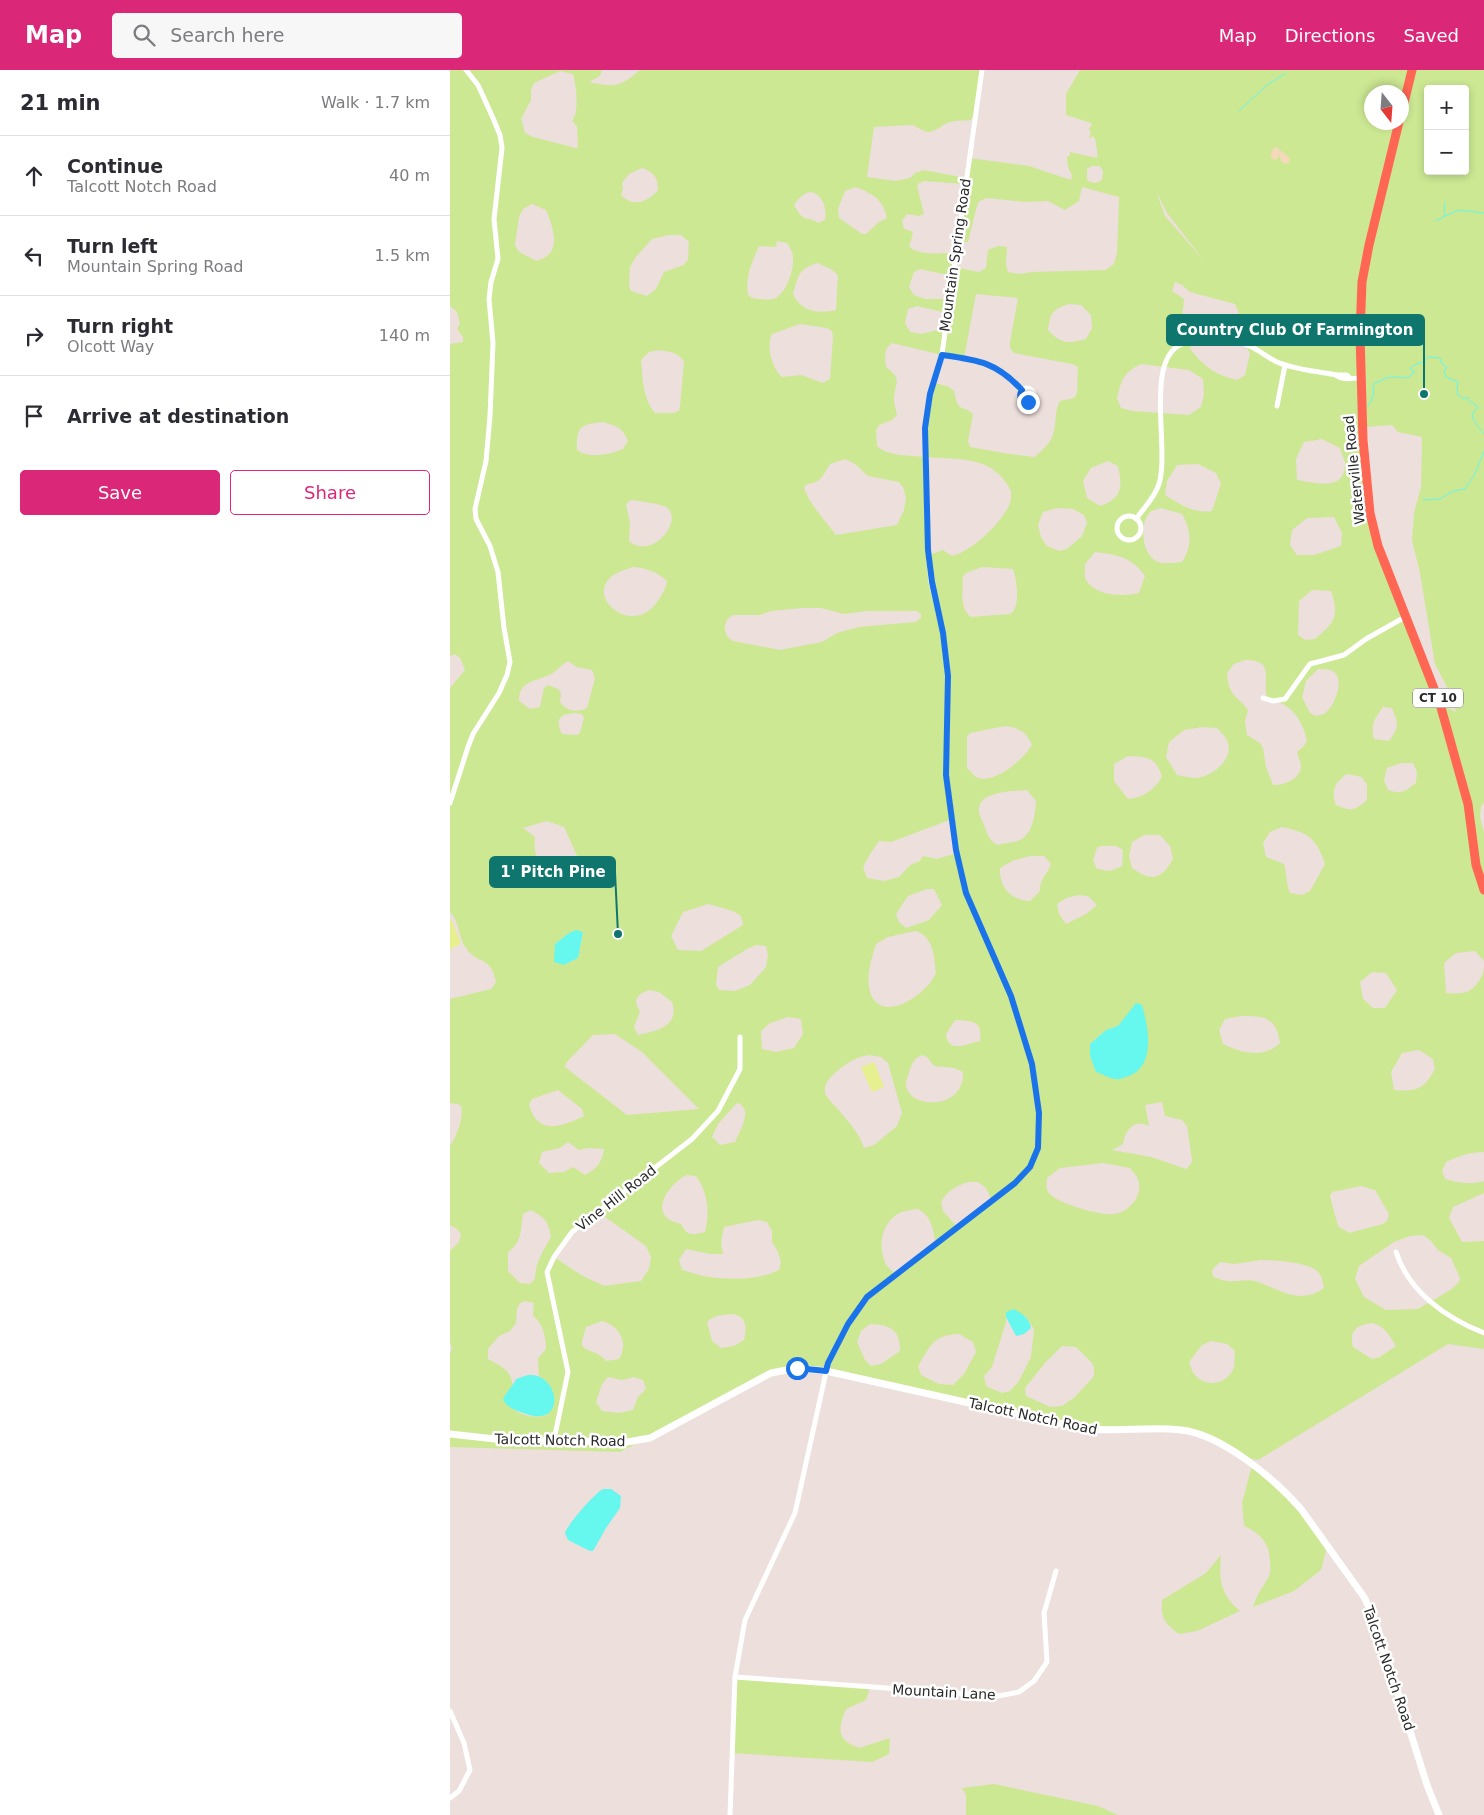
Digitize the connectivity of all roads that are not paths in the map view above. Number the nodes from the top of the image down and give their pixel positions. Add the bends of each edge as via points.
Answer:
1 (466, 70) edge
2 (982, 70) edge
3 (1412, 70) edge
4 (1408, 85) edge
5 (1397, 130) edge
6 (942, 355) junction
7 (1285, 365) junction
8 (1361, 378) junction
9 (1022, 390) dead end
10 (1277, 406) dead end
11 (1136, 519) junction
12 (1405, 617) junction
13 (1263, 698) dead end
14 (450, 803) edge
15 (1484, 890) edge
16 (740, 1036) dead end
17 (1396, 1252) dead end
18 (1484, 1333) edge
19 (826, 1371) junction
20 (450, 1434) edge
21 (554, 1440) junction
22 (1056, 1570) dead end
23 (735, 1678) junction
24 (450, 1711) edge
25 (450, 1798) edge
26 (730, 1815) edge
27 (1439, 1815) edge

1 - 14 street via 478,85 500,135 502,148 494,220 498,259 489,299 493,343 490,416 486,461 475,509 498,572 510,662 499,693 468,747
2 - 6 street, Mountain Spring Road
3 - 4 highway
5 - 8 highway, Waterville Road / CT 10 via 1364,265 1360,305
6 - 9 street via 990,365
6 - 19 street, Mountain Spring Road via 930,394 925,428 928,550 948,676 946,775 956,850 966,893 1011,996 1032,1064 1039,1113 1038,1148 1030,1167 1015,1183 867,1297 848,1324
7 - 8 street
7 - 10 street
7 - 11 street via 1238,343 1192,341 1171,352 1163,366 1160,381 1162,473 1153,496
8 - 12 highway, Waterville Road / CT 10 via 1370,513 1378,546
11 - 11 street via 1127,517 1120,521 1117,530 1122,538 1130,540 1138,536 1140,527
12 - 13 street via 1344,655 1310,664 1285,699 1273,702
12 - 15 highway, Waterville Road / CT 10 via 1440,704 1453,748 1468,804 1476,865
16 - 21 street, Vine Hill Road via 740,1069 718,1111 692,1139 572,1232 547,1272 568,1372
17 - 18 street via 1400,1266 1423,1296 1456,1321
19 - 21 street, Talcott Notch Road via 797,1368 771,1373 640,1441
19 - 23 street, Mountain Spring Road via 795,1513 745,1620
19 - 27 street, Talcott Notch Road via 1081,1428 1193,1432 1216,1441 1246,1460 1295,1502 1364,1597 1375,1620
20 - 21 street, Talcott Notch Road via 488,1439
22 - 23 street, Mountain Lane via 1044,1613 1047,1662 1034,1681 1019,1692 998,1696
23 - 26 street, Mountain Spring Road
24 - 25 street via 464,1743 470,1770 459,1791

